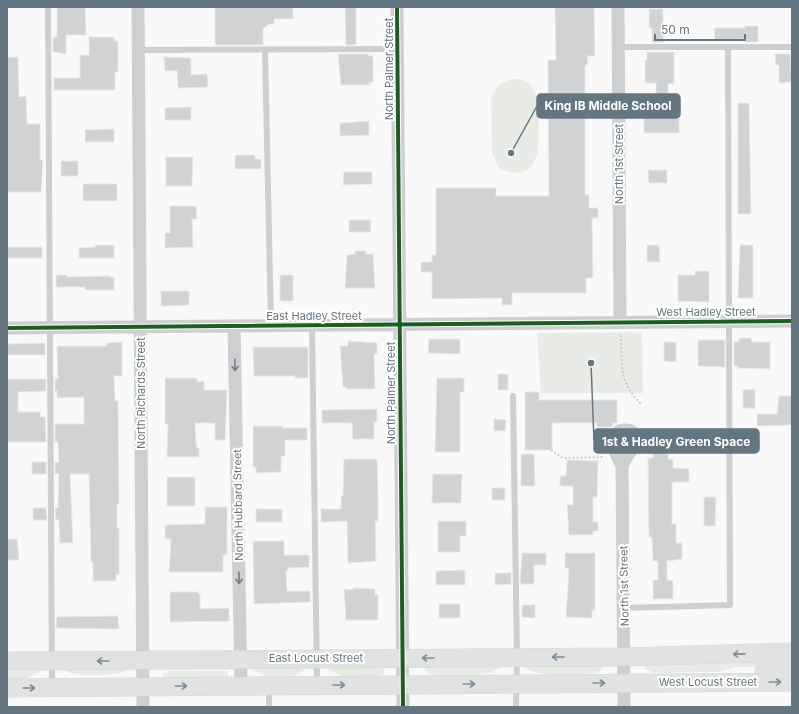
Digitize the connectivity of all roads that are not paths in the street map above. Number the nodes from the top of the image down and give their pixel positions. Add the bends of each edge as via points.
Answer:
1 (48, 7) edge
2 (138, 7) edge
3 (397, 7) edge
4 (618, 7) edge
5 (618, 47) junction
6 (728, 47) junction
7 (792, 47) edge
8 (398, 49) junction
9 (138, 50) junction
10 (265, 51) junction
11 (730, 321) junction
12 (792, 321) edge
13 (312, 324) junction
14 (400, 324) junction
15 (271, 325) junction
16 (141, 326) junction
17 (234, 326) junction
18 (50, 327) junction
19 (7, 328) edge
20 (620, 328) junction
21 (513, 396) dead end
22 (622, 465) dead end
23 (624, 608) junction
24 (792, 652) edge
25 (517, 657) junction
26 (625, 657) junction
27 (317, 658) junction
28 (402, 658) junction
29 (241, 659) junction
30 (7, 661) edge
31 (52, 661) junction
32 (142, 661) junction
33 (792, 669) edge
34 (705, 682) junction
35 (792, 682) edge
36 (624, 683) junction
37 (402, 684) junction
38 (516, 684) junction
39 (269, 685) junction
40 (317, 685) junction
41 (142, 686) junction
42 (241, 686) junction
43 (7, 688) edge
44 (52, 688) junction
45 (143, 707) edge
46 (269, 707) edge
47 (402, 707) edge
48 (516, 707) edge
49 (624, 707) edge

1 - 18 lane
2 - 9 street, North Richards Street
3 - 8 street, North Palmer Street
4 - 5 street, North 1st Street
5 - 6 lane
5 - 20 street, North 1st Street
6 - 7 lane
6 - 11 lane
8 - 10 lane
8 - 14 street, North Palmer Street
9 - 10 lane
9 - 16 street, North Richards Street
10 - 15 lane
11 - 12 street, West Hadley Street
11 - 20 street, West Hadley Street
11 - 23 lane via 730,605
13 - 14 street, East Hadley Street
13 - 15 street, East Hadley Street
13 - 27 lane
14 - 20 street, East Hadley Street
14 - 28 street, North Palmer Street
15 - 17 street, East Hadley Street
16 - 17 street, East Hadley Street
16 - 18 street, East Hadley Street
16 - 32 street, North Richards Street
17 -> 29 street, North Hubbard Street
18 - 19 street, East Hadley Street
18 - 31 lane
21 - 25 lane
22 - 23 street, North 1st Street
23 - 26 street, North 1st Street
24 -> 26 main road
26 -> 25 main road, East Locust Street
25 -> 28 main road, East Locust Street
25 - 38 lane
26 - 36 street, North 1st Street
27 - 28 main road, East Locust Street
27 - 29 main road, East Locust Street
27 - 40 lane
28 - 37 street, North Palmer Street
29 - 32 main road, East Locust Street
29 - 42 street, North Hubbard Street
30 - 31 main road, East Locust Street
32 -> 31 main road, East Locust Street
31 - 44 lane
32 - 41 street, North Richards Street
33 - 34 main road via 738,670
34 -> 35 main road, West Locust Street
34 - 36 main road, West Locust Street
38 -> 36 main road
36 - 49 street, North 1st Street
37 -> 38 main road
40 -> 37 main road
37 - 47 street, North Palmer Street
38 - 48 lane
39 - 40 main road
39 - 42 main road
39 - 46 lane
41 -> 42 main road
41 - 44 main road
41 - 45 street, North Richards Street
43 -> 44 main road

